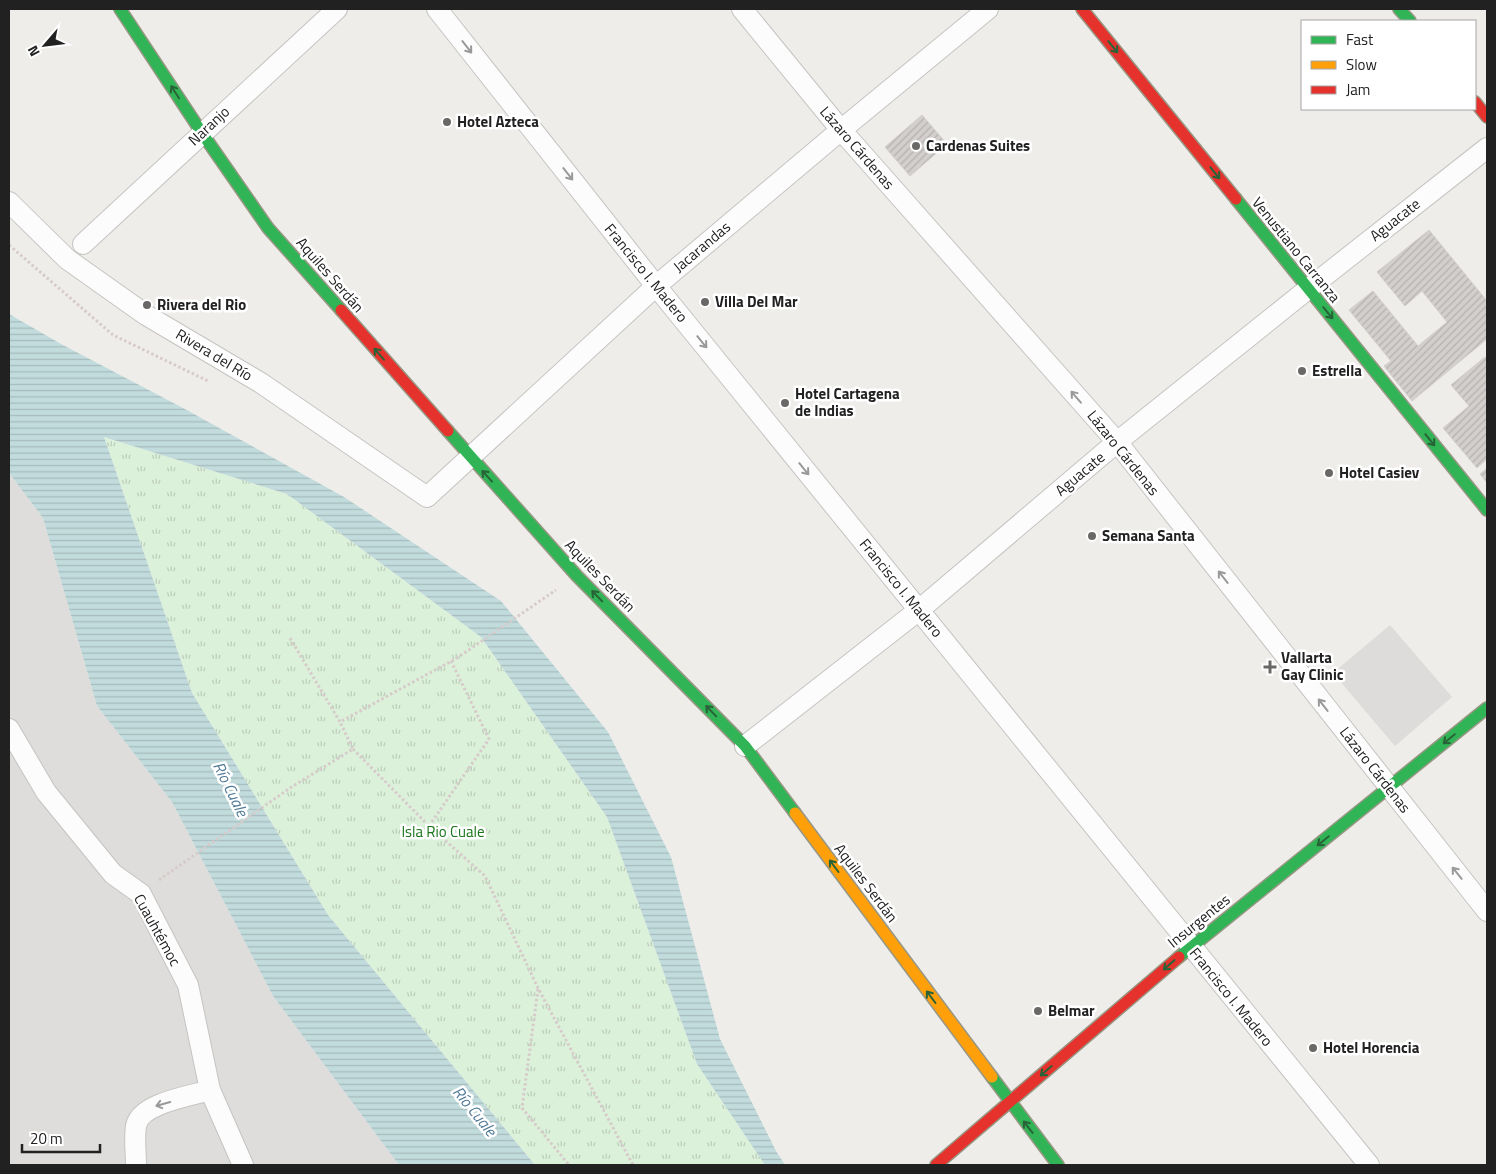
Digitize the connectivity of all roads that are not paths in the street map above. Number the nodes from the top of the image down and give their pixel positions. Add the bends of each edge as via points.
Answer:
1 (120, 9) edge
2 (337, 9) edge
3 (436, 9) edge
4 (742, 9) edge
5 (988, 9) edge
6 (1082, 9) edge
7 (1399, 9) edge
8 (1409, 20) edge
9 (1476, 103) edge
10 (1487, 117) edge
11 (840, 130) junction
12 (202, 132) junction
13 (1487, 148) edge
14 (9, 202) edge
15 (83, 244) dead end
16 (656, 286) junction
17 (1308, 289) junction
18 (1117, 442) junction
19 (471, 458) junction
20 (428, 497) joint
21 (1487, 510) edge
22 (919, 610) junction
23 (1487, 708) edge
24 (9, 729) edge
25 (745, 746) junction
26 (1389, 788) junction
27 (1487, 912) edge
28 (1190, 947) junction
29 (210, 1090) junction
30 (1010, 1102) junction
31 (136, 1165) edge
32 (243, 1165) edge
33 (936, 1165) edge
34 (1058, 1165) edge
35 (1369, 1165) edge

12 -> 1 street, Aquiles Serdán
2 - 12 street, Naranjo
3 -> 16 street, Francisco I. Madero
4 - 11 street, Lázaro Cárdenas
5 - 11 street, Jacarandas
6 -> 17 street, Venustiano Carranza
7 - 8 street
9 - 10 street
11 - 16 street, Jacarandas
18 -> 11 street, Lázaro Cárdenas
12 - 15 street, Naranjo
19 -> 12 street, Aquiles Serdán via 268,228
13 - 17 street, Aguacate
14 - 20 street, Rivera del Río via 67,258 146,315 261,383
16 - 19 street, Jacarandas
16 -> 22 street, Francisco I. Madero
17 - 18 street, Aguacate
17 -> 21 street, Venustiano Carranza
18 - 22 street, Aguacate
26 -> 18 street, Lázaro Cárdenas
19 - 20 street, Jacarandas
25 -> 19 street, Aquiles Serdán via 577,576
22 - 25 street, Aguacate
22 - 28 street, Francisco I. Madero
23 -> 26 street, Insurgentes
24 - 29 street, Cuauhtémoc via 46,792 112,874 141,894 188,985
30 -> 25 street, Aquiles Serdán
27 -> 26 street, Lázaro Cárdenas
26 -> 28 street, Insurgentes
28 -> 30 street, Insurgentes
28 - 35 street, Francisco I. Madero
29 -> 31 street via 151,1107 142,1115 136,1124
29 - 32 street, Cuauhtémoc
30 - 33 street, Insurgentes
34 -> 30 street, Aquiles Serdán

